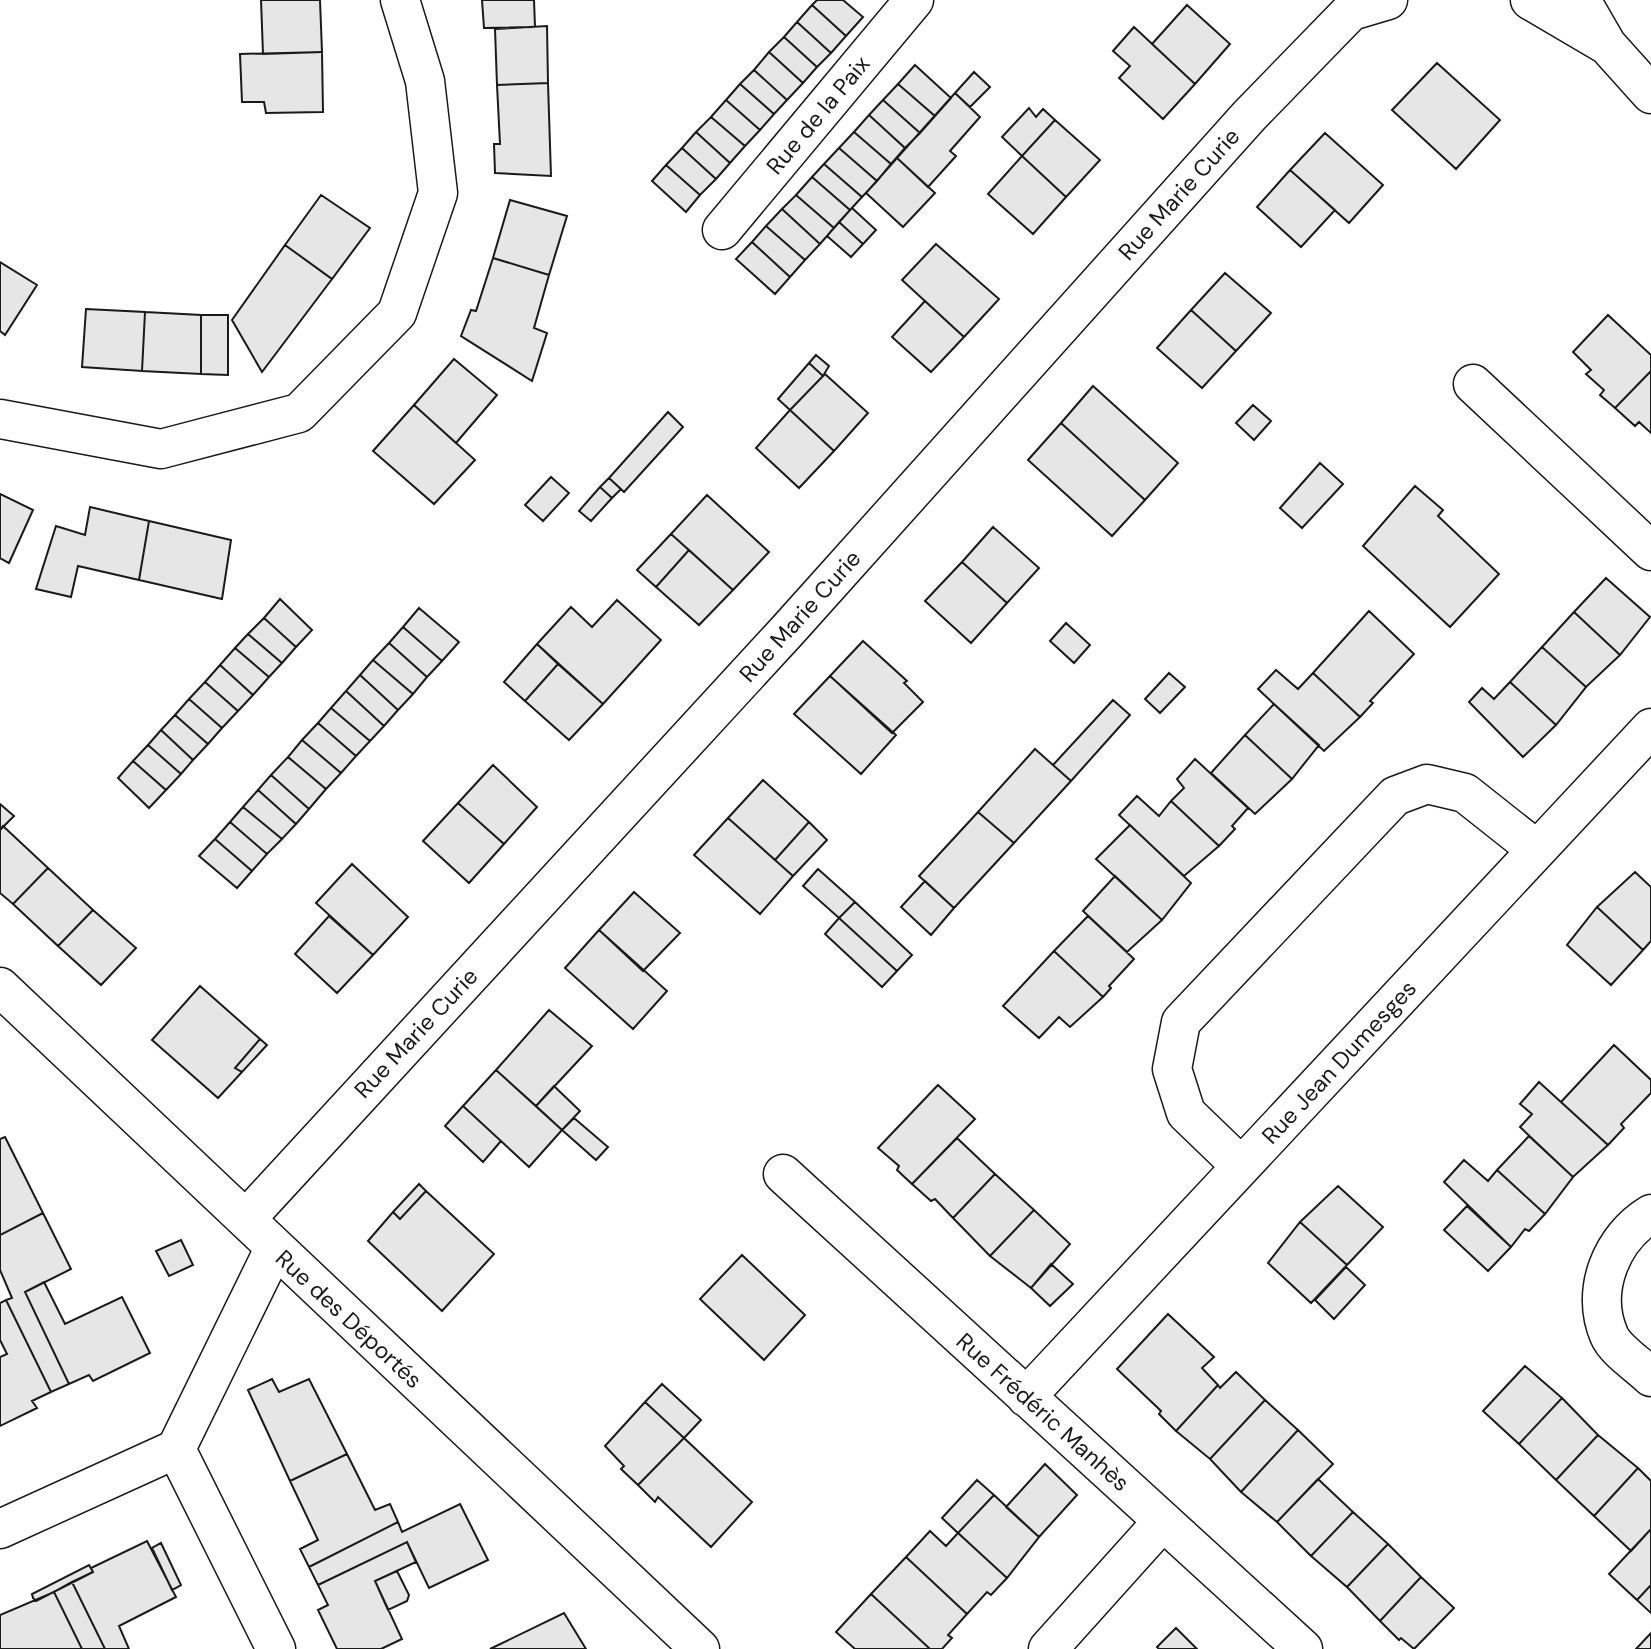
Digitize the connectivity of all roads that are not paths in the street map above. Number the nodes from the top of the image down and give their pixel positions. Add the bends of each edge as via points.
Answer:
1 (400, 0) edge
2 (914, 0) edge
3 (1388, 0) edge
4 (1530, 0) edge
5 (1581, 0) edge
6 (1352, 5) edge
7 (1607, 46) junction
8 (1651, 94) edge
9 (722, 230) dead end
10 (1473, 384) dead end
11 (0, 419) edge
12 (1651, 551) edge
13 (1651, 728) edge
14 (1537, 850) junction
15 (3, 995) edge
16 (1241, 1166) junction
17 (783, 1174) dead end
18 (1651, 1214) edge
19 (246, 1219) junction
20 (274, 1249) junction
21 (1651, 1377) edge
22 (1026, 1397) junction
23 (176, 1449) junction
24 (1163, 1521) junction
25 (0, 1529) edge
26 (276, 1649) edge
27 (700, 1649) edge
28 (1048, 1649) edge
29 (1303, 1649) edge

1 - 11 street via 425,81 438,193 397,313 299,413 161,449
2 - 9 street, Rue de la Paix
3 - 6 street
4 - 7 street
5 - 7 street
6 - 19 street, Rue Marie Curie
7 - 8 street
10 - 12 street
13 - 14 street, Rue Jean Dumesges
14 - 16 street, Rue Jean Dumesges
14 - 16 street via 1465,793 1427,784 1395,796 1181,1021 1172,1069 1186,1113
15 - 19 street, Rue des Déportés
16 - 22 street, Rue Jean Dumesges
17 - 22 street, Rue Frédéric Manhès
18 - 21 street via 1637,1222 1617,1246 1604,1276 1602,1307 1609,1338
19 - 20 street, Rue des Déportés
20 - 23 street
20 - 27 street, Rue des Déportés
22 - 24 street, Rue Frédéric Manhès
23 - 25 street
23 - 26 street
24 - 28 street
24 - 29 street, Rue Frédéric Manhès

